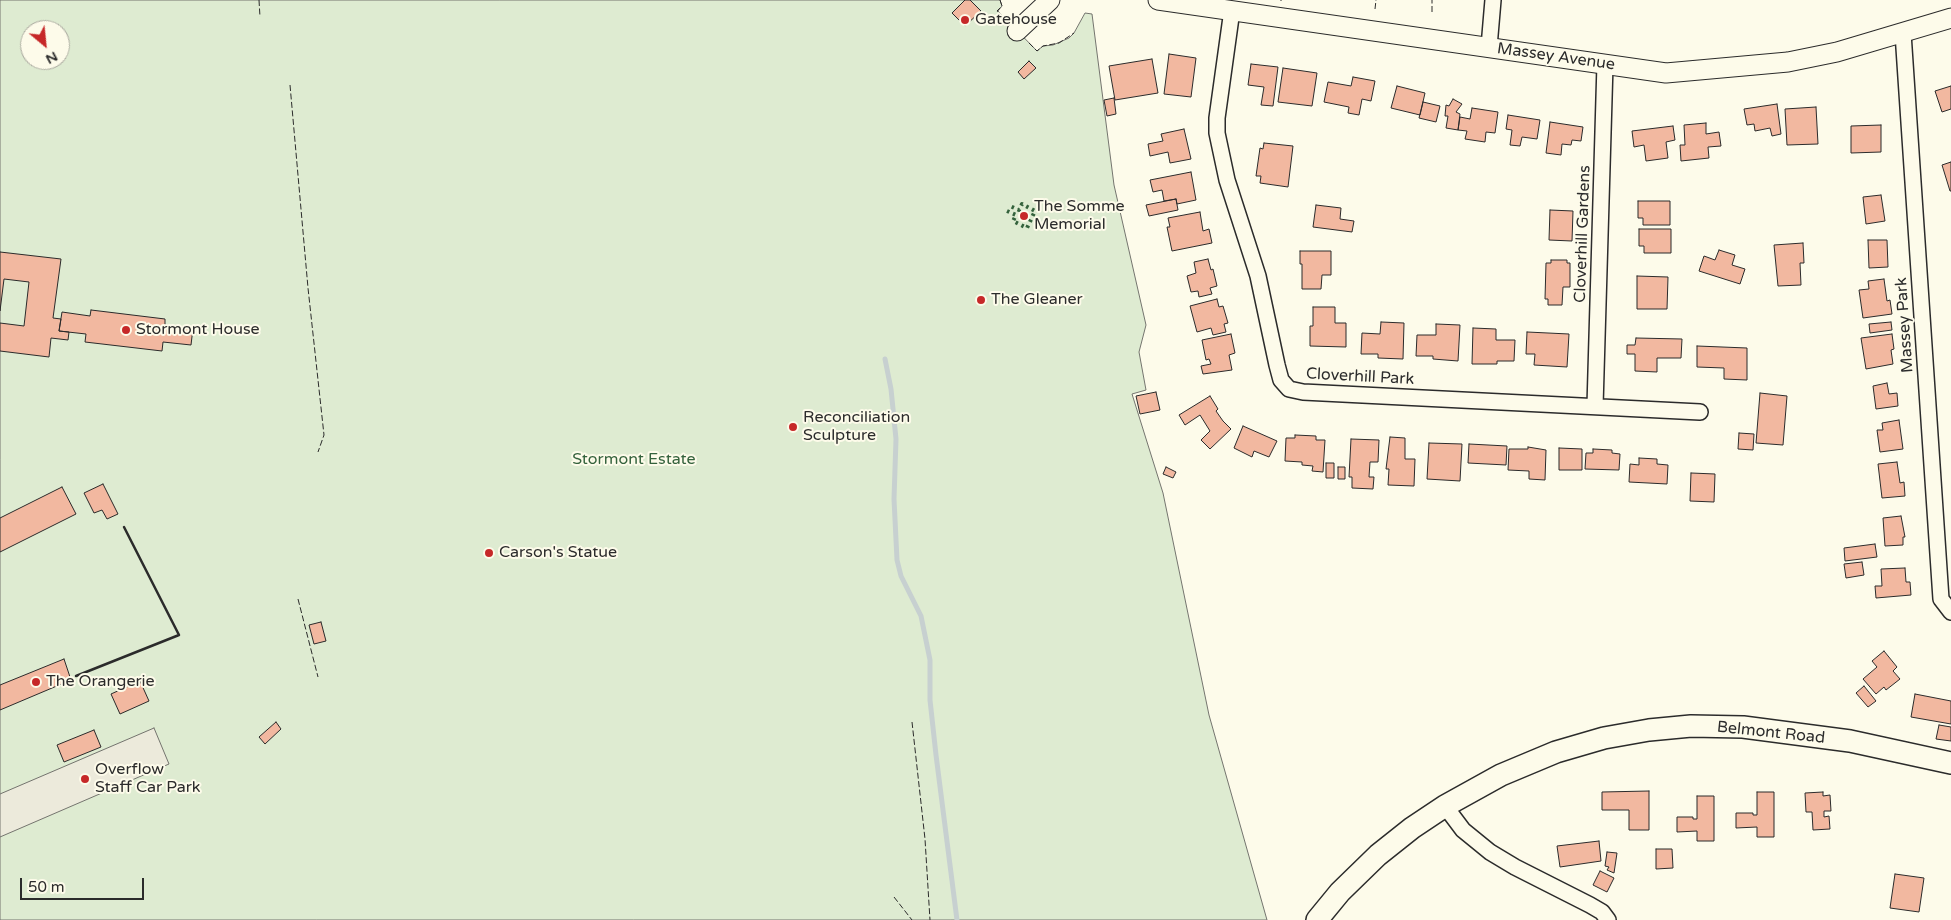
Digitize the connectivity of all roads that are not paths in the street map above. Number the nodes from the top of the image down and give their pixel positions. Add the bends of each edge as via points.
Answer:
1 (1050, 0) edge
2 (1158, 0) edge
3 (1493, 0) edge
4 (1232, 10) junction
5 (1951, 18) edge
6 (1017, 31) dead end
7 (1903, 33) junction
8 (1489, 47) junction
9 (1605, 64) junction
10 (1595, 406) junction
11 (1700, 412) dead end
12 (1951, 612) edge
13 (1951, 763) edge
14 (1445, 806) junction
15 (1317, 920) edge
16 (1608, 920) edge

1 - 6 street
2 - 4 street, Massey Avenue
3 - 8 street
4 - 8 street, Massey Avenue
4 - 10 street, Cloverhill Park via 1217,133 1226,180 1258,276 1277,366 1289,389
5 - 7 street, Massey Avenue
7 - 9 street, Massey Avenue via 1788,62 1721,69 1666,73
7 - 12 street, Massey Park via 1941,599
8 - 9 street, Massey Avenue
9 - 10 street, Cloverhill Gardens
10 - 11 street, Cloverhill Park
13 - 14 main road, Belmont Road via 1795,734 1742,727 1691,726 1604,738 1556,752 1501,775
14 - 15 main road, Belmont Road via 1378,855
14 - 16 street via 1463,830 1490,852 1590,905

